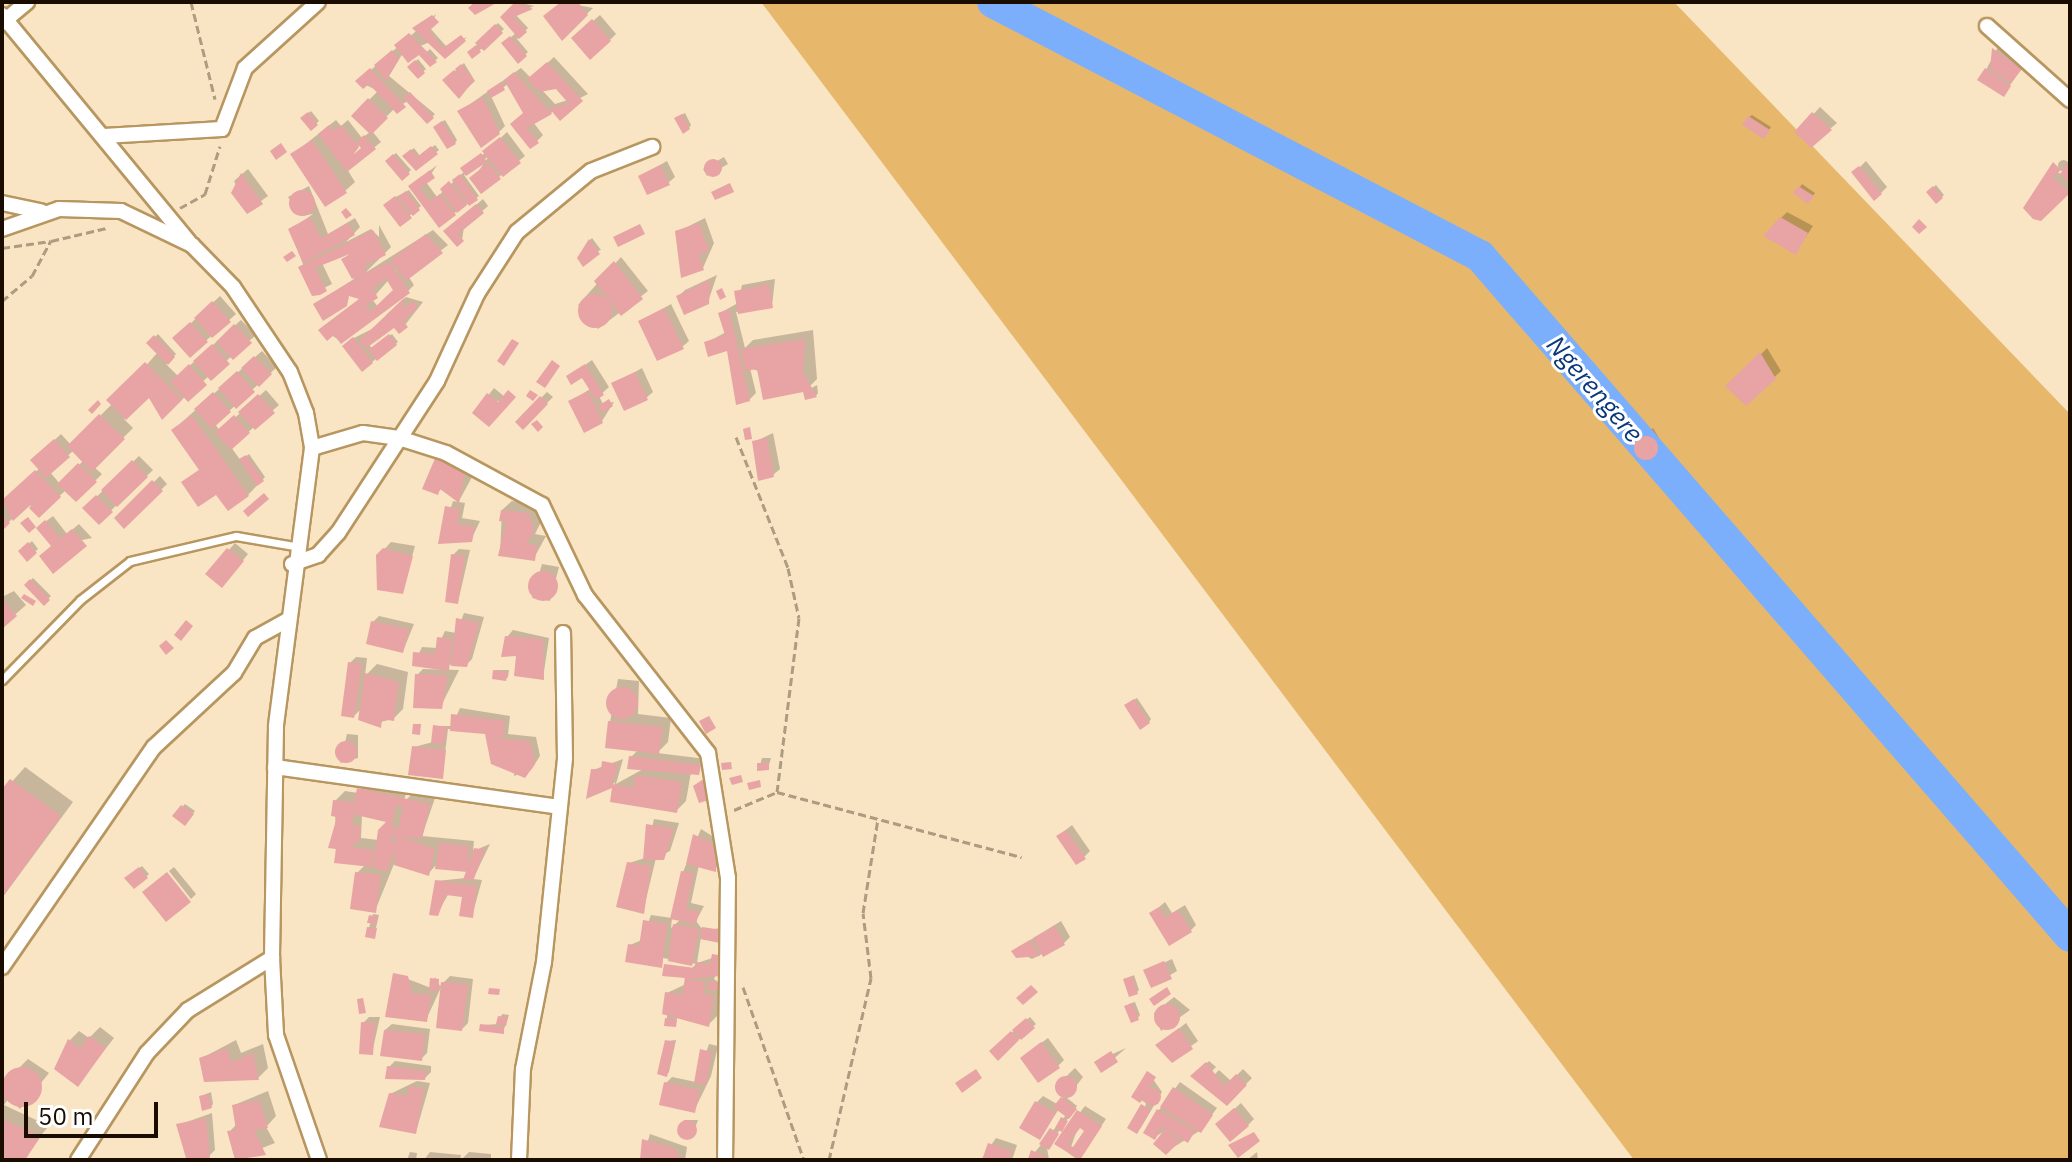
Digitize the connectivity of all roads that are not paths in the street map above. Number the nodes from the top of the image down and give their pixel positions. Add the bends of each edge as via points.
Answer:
1 (27, 2) edge
2 (318, 2) edge
3 (3, 19) edge
4 (1987, 26) dead end
5 (2070, 100) edge
6 (104, 136) junction
7 (652, 147) dead end
8 (2, 203) edge
9 (45, 212) junction
10 (2, 229) edge
11 (192, 245) junction
12 (399, 438) junction
13 (312, 448) junction
14 (294, 546) junction
15 (292, 564) junction
16 (287, 620) junction
17 (563, 633) dead end
18 (2, 680) edge
19 (275, 767) junction
20 (559, 807) junction
21 (272, 958) junction
22 (2, 967) edge
23 (78, 1160) edge
24 (319, 1160) edge
25 (519, 1160) edge
26 (725, 1160) edge

1 - 3 street
2 - 6 street via 245,68 222,129
3 - 6 street
4 - 5 street
6 - 11 street
7 - 12 street via 591,171 517,232
8 - 9 street
9 - 10 street
9 - 11 street via 121,211
11 - 13 street via 233,287 290,372
12 - 13 street via 363,433
12 - 15 street via 329,545
12 - 26 street via 446,453 542,505 585,595 708,753 722,815
13 - 14 street
14 - 15 street
14 - 18 lane via 236,536 130,561 80,600
15 - 16 street
16 - 19 street
16 - 22 street via 255,638 234,673 154,747
17 - 20 street
19 - 20 street
19 - 21 street
20 - 25 street via 544,962 523,1069
21 - 23 street via 188,1010 147,1053
21 - 24 street via 276,1035

